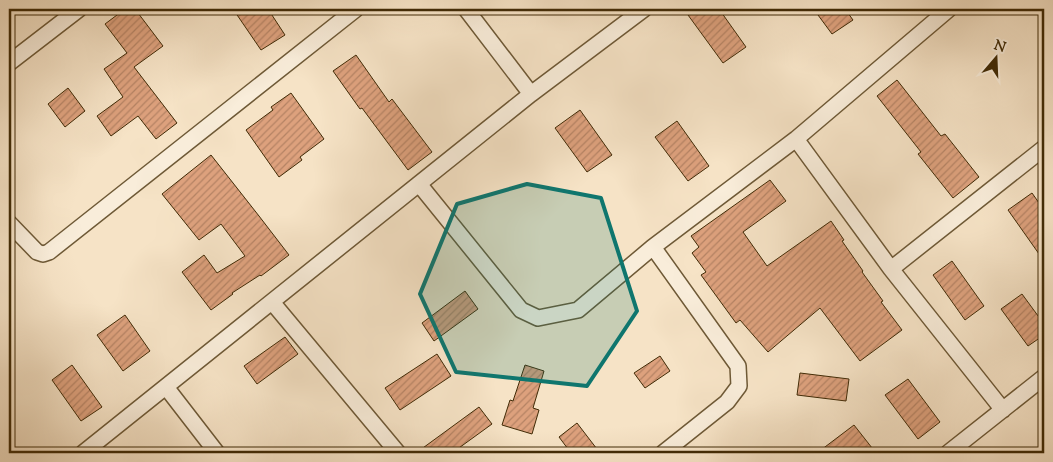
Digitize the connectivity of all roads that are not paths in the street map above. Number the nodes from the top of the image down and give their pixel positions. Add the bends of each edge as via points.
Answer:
1 (79, 9) edge
2 (356, 9) edge
3 (466, 9) edge
4 (644, 9) edge
5 (949, 9) edge
6 (9, 64) edge
7 (531, 94) junction
8 (796, 139) junction
9 (1044, 148) edge
10 (419, 184) junction
11 (9, 223) edge
12 (654, 247) junction
13 (892, 269) junction
14 (272, 302) junction
15 (1044, 377) edge
16 (166, 387) junction
17 (1003, 410) junction
18 (82, 453) edge
19 (217, 453) edge
20 (398, 453) edge
21 (663, 453) edge
22 (948, 453) edge

1 - 6 street
2 - 11 street via 49,252 37,252
3 - 7 street
4 - 7 street
5 - 8 street
7 - 10 street
8 - 12 street
8 - 13 street
9 - 13 street
10 - 12 street via 521,310 538,318 578,310
10 - 14 street
12 - 21 street via 738,366 739,386 727,402
13 - 17 street
14 - 16 street
14 - 20 street
15 - 17 street
16 - 18 street
16 - 19 street
17 - 22 street

